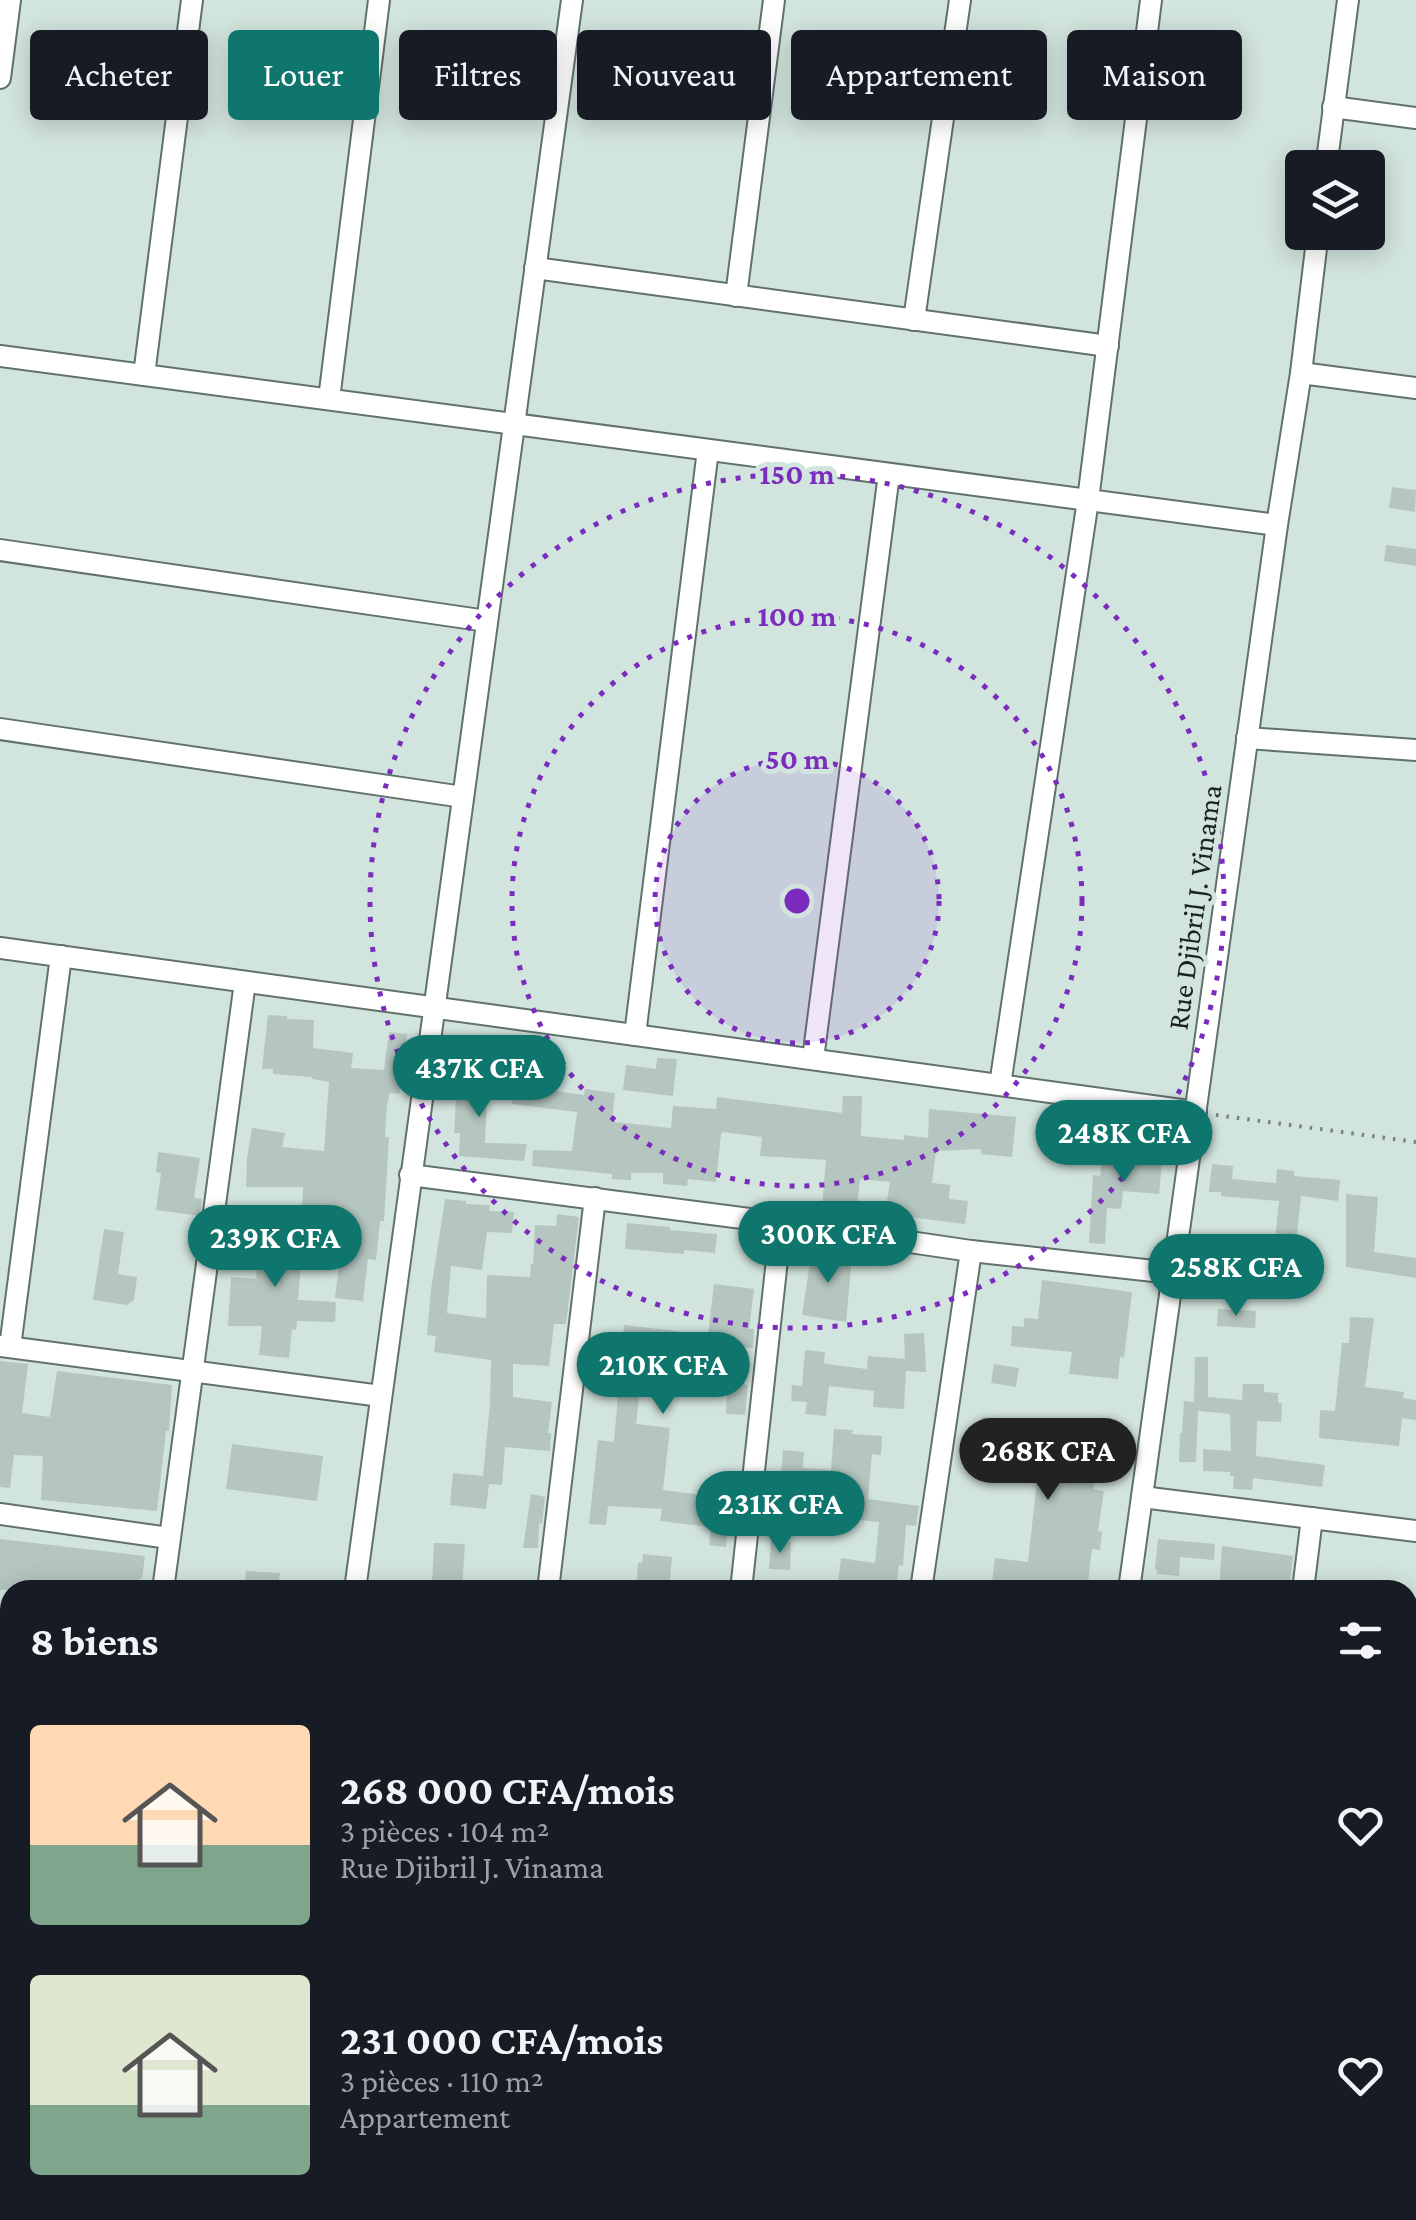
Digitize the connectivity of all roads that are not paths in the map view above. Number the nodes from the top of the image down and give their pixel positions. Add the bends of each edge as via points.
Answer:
1 (10, 0) edge
2 (192, 0) edge
3 (379, 0) edge
4 (572, 0) edge
5 (774, 0) edge
6 (960, 0) edge
7 (1151, 0) edge
8 (1348, 0) edge
9 (0, 78) edge
10 (1333, 107) junction
11 (1416, 118) edge
12 (1328, 150) edge
13 (1316, 250) edge
14 (535, 268) junction
15 (736, 296) junction
16 (914, 320) junction
17 (1108, 346) junction
18 (0, 356) edge
19 (1301, 373) junction
20 (144, 375) junction
21 (1416, 388) edge
22 (329, 400) junction
23 (514, 424) junction
24 (708, 450) junction
25 (889, 474) junction
26 (1088, 500) junction
27 (1277, 525) junction
28 (0, 550) edge
29 (487, 621) junction
30 (0, 729) edge
31 (1247, 738) junction
32 (1416, 750) edge
33 (463, 797) junction
34 (0, 948) edge
35 (61, 956) junction
36 (245, 982) junction
37 (434, 1008) junction
38 (635, 1035) junction
39 (814, 1060) junction
40 (1000, 1085) junction
41 (1196, 1112) junction
42 (410, 1175) junction
43 (595, 1198) junction
44 (782, 1223) junction
45 (971, 1251) junction
46 (1172, 1273) junction
47 (5, 1346) edge
48 (193, 1371) junction
49 (381, 1396) junction
50 (1142, 1497) junction
51 (0, 1514) edge
52 (1312, 1518) junction
53 (1416, 1531) edge
54 (170, 1538) junction
55 (164, 1580) edge
56 (356, 1580) edge
57 (549, 1580) edge
58 (743, 1580) edge
59 (923, 1580) edge
60 (1130, 1580) edge
61 (1304, 1580) edge

1 - 9 street
2 - 20 street
3 - 22 street
4 - 14 street
5 - 15 street
6 - 16 street
7 - 17 street
8 - 10 street
10 - 11 street
10 - 12 street
13 - 19 street, Rue Djibril J. Vinama
14 - 15 street
14 - 23 street
15 - 16 street
16 - 17 street
17 - 26 street
18 - 20 street
19 - 21 street
19 - 27 street, Rue Djibril J. Vinama
20 - 22 street
22 - 23 street
23 - 24 street
23 - 29 street
24 - 25 street
24 - 38 street
25 - 26 street
25 - 39 street
26 - 27 street
26 - 40 street
27 - 31 street, Rue Djibril J. Vinama
28 - 29 street
29 - 33 street
30 - 33 street
31 - 32 street
31 - 41 street, Rue Djibril J. Vinama
33 - 37 street
34 - 35 street
35 - 36 street
35 - 47 street
36 - 37 street
36 - 48 street
37 - 38 street
37 - 42 street
38 - 39 street
39 - 40 street
40 - 41 street
41 - 46 street, Rue Djibril J. Vinama
42 - 43 street
42 - 49 street
43 - 44 street
43 - 57 street
44 - 45 street
44 - 58 street
45 - 46 street
45 - 59 street
46 - 50 street, Rue Djibril J. Vinama
47 - 48 street
48 - 49 street
48 - 54 street
49 - 56 street
50 - 52 street
50 - 60 street, Rue Djibril J. Vinama
51 - 54 street
52 - 53 street
52 - 61 street
54 - 55 street

